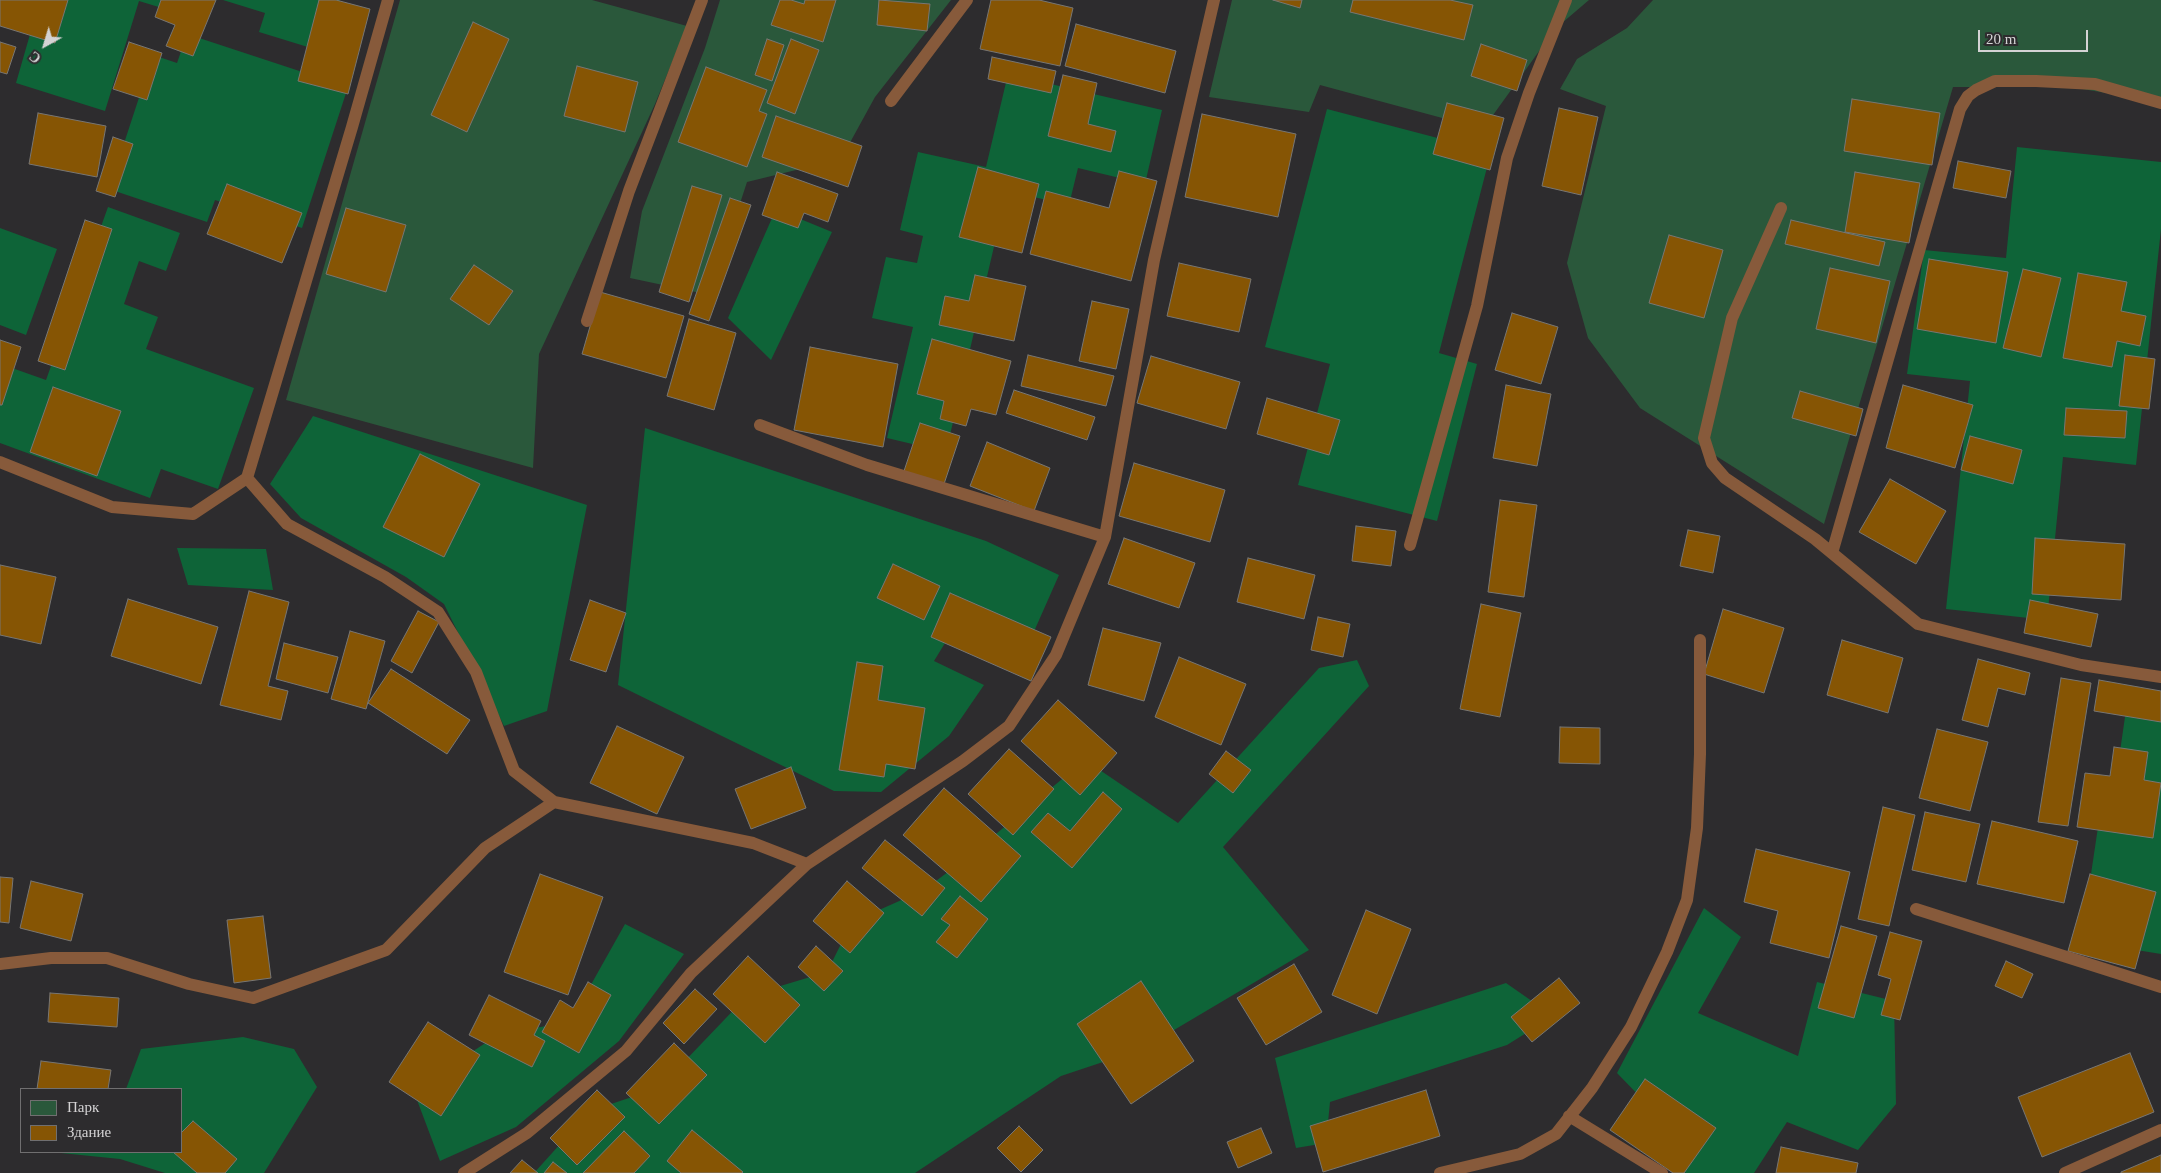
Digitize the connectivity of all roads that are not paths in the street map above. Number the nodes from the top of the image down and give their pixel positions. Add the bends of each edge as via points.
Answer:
1 (388, 0) edge
2 (702, 0) edge
3 (967, 0) edge
4 (1214, 0) edge
5 (1566, 0) edge
6 (891, 101) dead end
7 (2161, 103) edge
8 (1781, 208) dead end
9 (587, 321) dead end
10 (760, 425) dead end
11 (0, 462) edge
12 (246, 478) junction
13 (1106, 537) junction
14 (1410, 545) dead end
15 (1832, 553) junction
16 (1700, 640) dead end
17 (2161, 677) edge
18 (554, 802) junction
19 (807, 864) junction
20 (1916, 908) dead end
21 (0, 964) edge
22 (2161, 987) edge
23 (1569, 1116) junction
24 (2161, 1130) edge
25 (464, 1173) edge
26 (1440, 1173) edge
27 (1662, 1173) edge
28 (2065, 1173) edge

1 - 12 lane
2 - 9 lane via 629,191
3 - 6 lane
4 - 13 lane via 1154,260
5 - 14 lane via 1506,158 1477,306
7 - 15 lane via 2095,84 2036,81 1995,81 1968,96 1960,109
8 - 15 lane via 1732,318 1704,438 1712,463 1725,478
10 - 13 lane via 866,465
11 - 12 lane via 112,507 193,514
12 - 18 lane via 287,524 386,578 438,612 476,672 514,771
13 - 19 lane via 1056,655 1009,726 963,761
15 - 17 lane via 1918,624 2081,665
16 - 23 lane via 1697,828 1687,900 1667,952 1631,1027 1592,1088
18 - 19 lane via 753,843
18 - 21 lane via 486,848 386,950 253,998 189,984 107,958 51,958
19 - 25 lane via 691,973 626,1051 527,1133
20 - 22 lane
23 - 26 lane via 1556,1134 1520,1154
23 - 27 lane
24 - 28 lane

